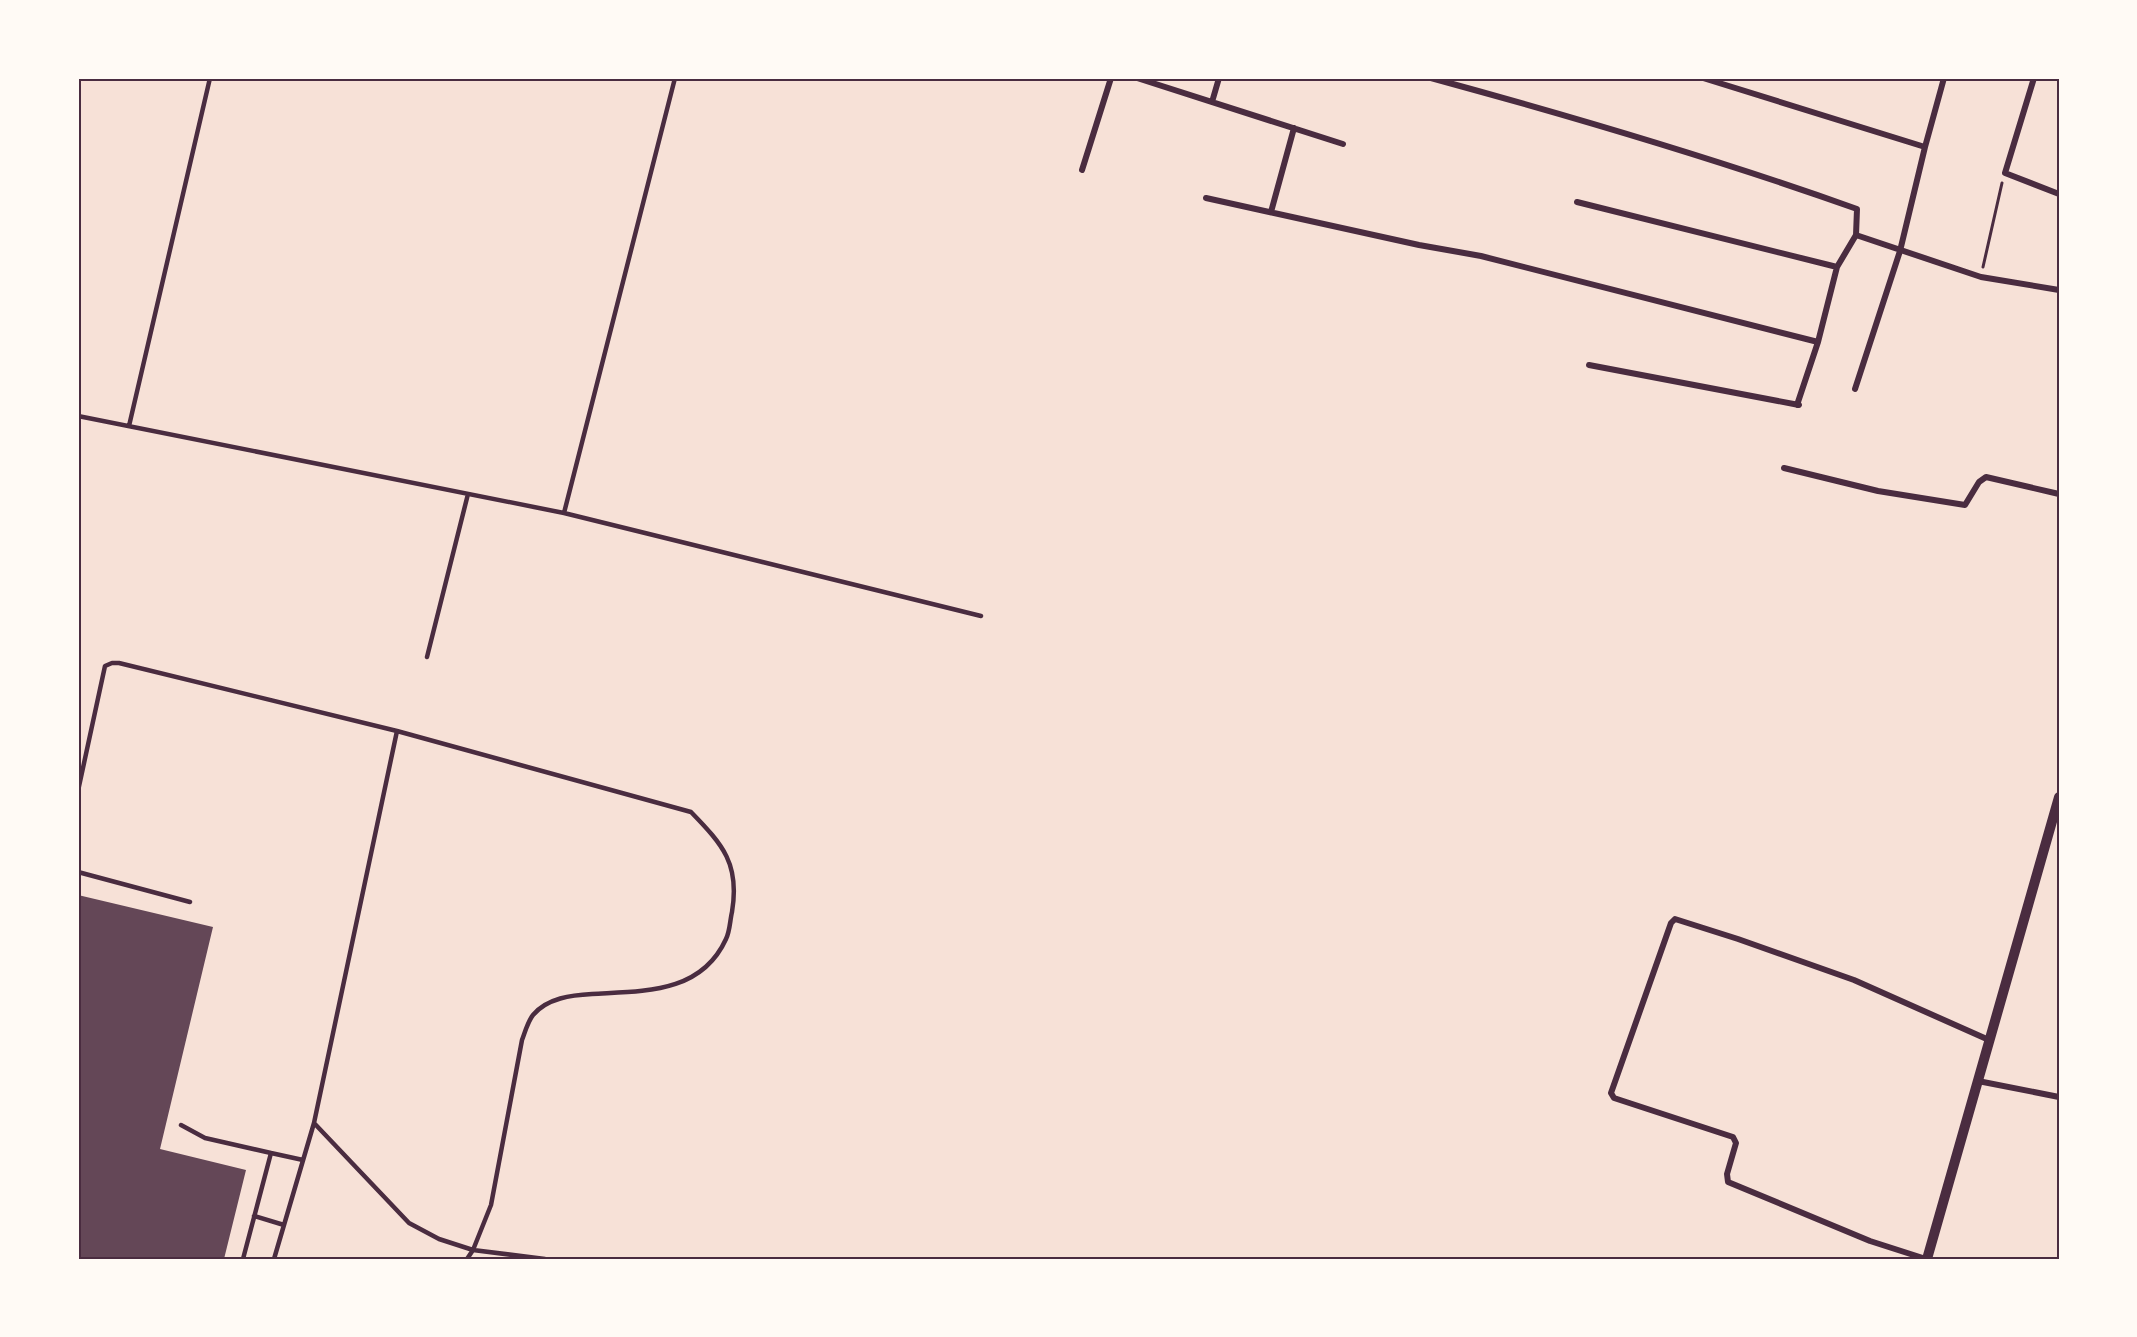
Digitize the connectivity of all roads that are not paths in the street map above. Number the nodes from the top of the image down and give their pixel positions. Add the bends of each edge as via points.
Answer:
1 (210, 78) edge
2 (675, 78) edge
3 (1111, 78) edge
4 (1137, 78) edge
5 (1219, 78) edge
6 (1431, 78) edge
7 (1703, 78) edge
8 (1944, 78) edge
9 (2034, 78) edge
10 (1212, 102) junction
11 (1294, 128) junction
12 (1343, 144) dead end
13 (1925, 147) junction
14 (1082, 170) dead end
15 (2059, 194) edge
16 (1206, 198) dead end
17 (1577, 202) dead end
18 (1271, 212) junction
19 (1856, 236) junction
20 (1900, 252) junction
21 (1837, 267) junction
22 (2059, 290) edge
23 (1818, 342) junction
24 (1589, 365) dead end
25 (1855, 389) dead end
26 (78, 416) edge
27 (129, 426) junction
28 (1784, 468) dead end
29 (468, 494) junction
30 (2059, 494) edge
31 (564, 513) junction
32 (981, 616) dead end
33 (427, 657) dead end
34 (398, 731) junction
35 (78, 791) edge
36 (2059, 797) edge
37 (2057, 812) edge
38 (78, 872) edge
39 (190, 902) dead end
40 (1989, 1040) junction
41 (1978, 1081) junction
42 (2059, 1097) edge
43 (314, 1123) junction
44 (181, 1125) dead end
45 (271, 1153) junction
46 (303, 1160) junction
47 (254, 1216) junction
48 (284, 1225) junction
49 (473, 1250) junction
50 (243, 1259) edge
51 (274, 1259) edge
52 (467, 1259) edge
53 (545, 1259) edge
54 (1926, 1259) edge

1 - 27 lane
2 - 31 lane
3 - 14 street
4 - 10 street
5 - 10 street
6 - 19 street via 1558,112 1857,208
7 - 13 street
8 - 13 street
9 - 15 street via 2004,173
10 - 11 street
11 - 12 street
11 - 18 street
13 - 20 street
16 - 18 street
17 - 21 street
18 - 23 street via 1481,255
19 - 20 street
19 - 21 street
20 - 22 street via 1981,277
20 - 25 street
21 - 23 street
23 - 24 street via 1798,405
26 - 27 lane
27 - 29 lane
28 - 30 street via 1878,491 1965,505 1986,477
29 - 31 lane
29 - 33 lane
31 - 32 lane
34 - 35 lane via 112,663 105,666
34 - 43 lane
34 - 49 lane via 691,812 732,864 734,901 727,938 712,962 688,981 663,988 569,995 532,1015 522,1040 491,1205
36 - 37 street
37 - 40 street
38 - 39 lane
40 - 41 street
40 - 54 street via 1854,980 1675,919 1611,1093 1614,1098 1733,1137 1736,1143 1728,1182 1870,1241
41 - 42 street
41 - 54 street
43 - 46 lane
43 - 49 lane via 409,1223 439,1239
44 - 45 lane via 205,1137
45 - 46 lane
45 - 47 lane
46 - 48 lane
47 - 48 lane
47 - 50 lane
48 - 51 lane
49 - 52 lane
49 - 53 lane

